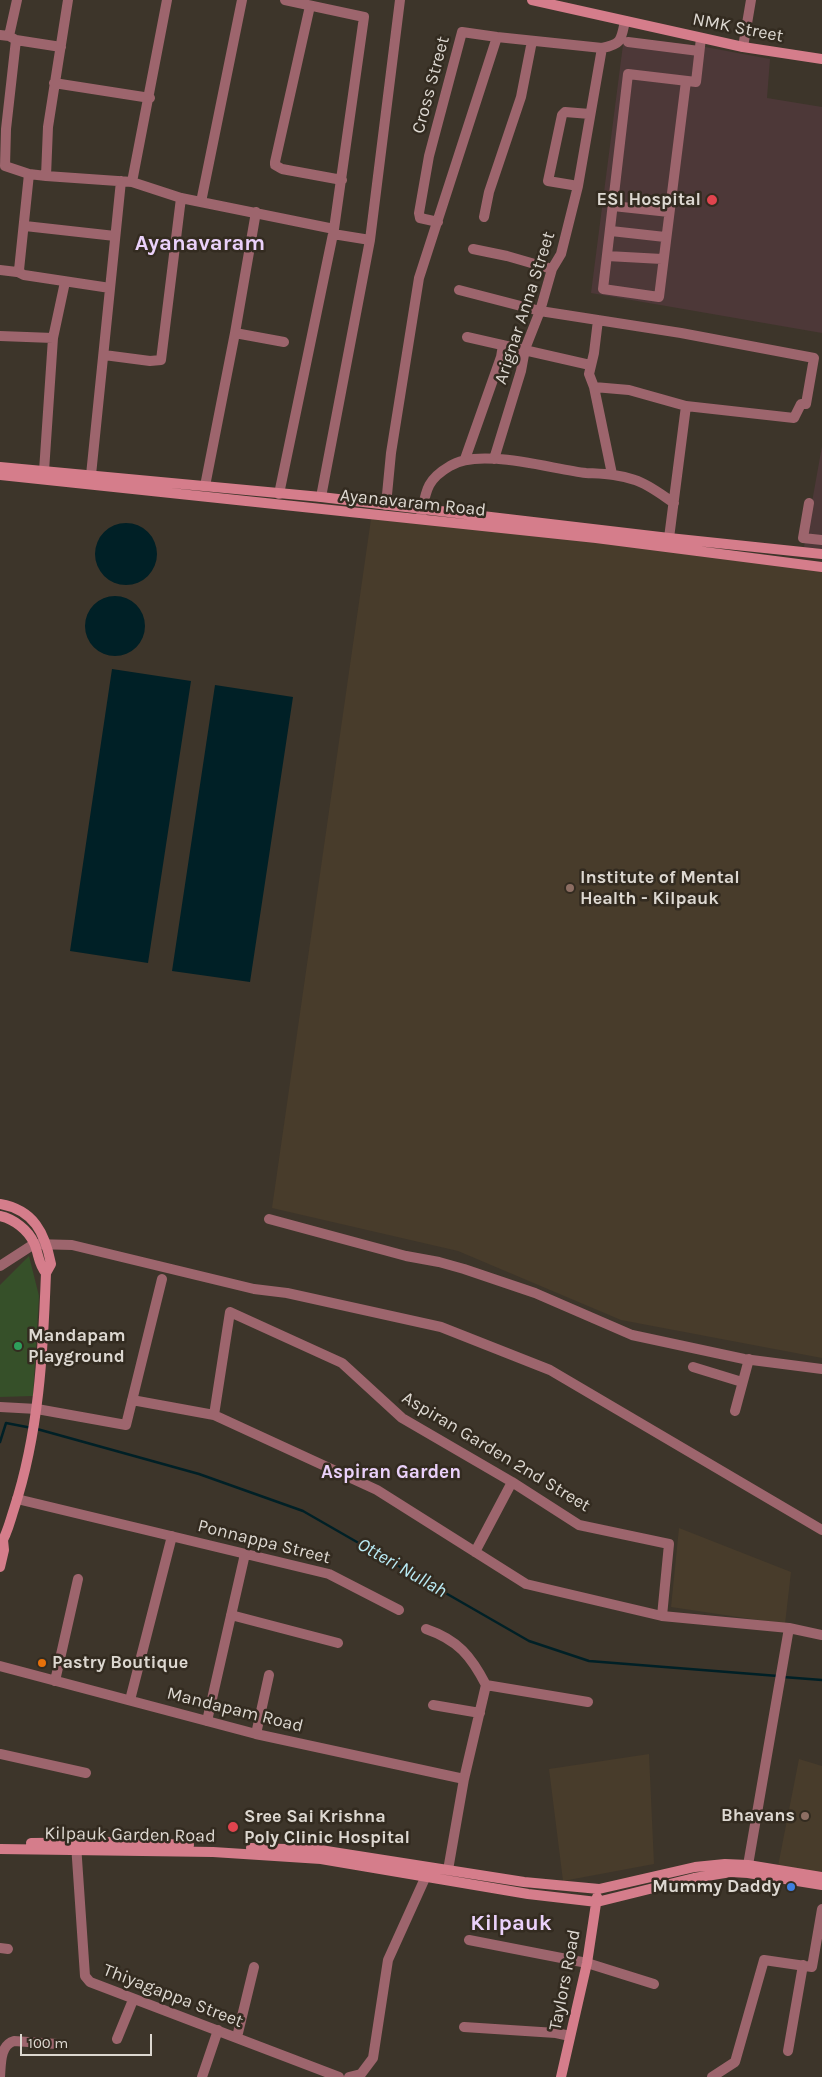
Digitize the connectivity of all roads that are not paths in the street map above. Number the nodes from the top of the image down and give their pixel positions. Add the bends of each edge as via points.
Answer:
1 (17, 0) edge
2 (68, 0) edge
3 (167, 0) edge
4 (242, 0) edge
5 (285, 0) edge
6 (400, 0) edge
7 (752, 0) edge
8 (539, 1) edge
9 (310, 6) junction
10 (625, 21) junction
11 (8, 37) edge
12 (497, 37) junction
13 (701, 38) junction
14 (532, 41) junction
15 (628, 42) dead end
16 (61, 47) junction
17 (743, 47) junction
18 (602, 48) junction
19 (699, 51) junction
20 (822, 59) edge
21 (686, 81) junction
22 (54, 83) junction
23 (150, 98) junction
24 (590, 114) junction
25 (3, 129) edge
26 (2, 166) edge
27 (29, 174) junction
28 (46, 176) junction
29 (342, 180) junction
30 (121, 181) junction
31 (132, 182) junction
32 (578, 186) junction
33 (181, 198) junction
34 (201, 202) junction
35 (613, 206) junction
36 (256, 212) junction
37 (669, 212) junction
38 (484, 216) dead end
39 (438, 222) junction
40 (25, 226) junction
41 (334, 231) junction
42 (610, 231) junction
43 (115, 236) junction
44 (666, 237) junction
45 (370, 240) junction
46 (473, 249) dead end
47 (607, 256) junction
48 (662, 259) junction
49 (552, 269) junction
50 (0, 270) edge
51 (18, 272) junction
52 (65, 282) junction
53 (110, 288) junction
54 (459, 290) dead end
55 (540, 311) junction
56 (598, 320) junction
57 (235, 333) junction
58 (0, 336) edge
59 (467, 337) dead end
60 (53, 338) junction
61 (284, 342) dead end
62 (503, 345) junction
63 (525, 350) junction
64 (104, 355) junction
65 (590, 365) junction
66 (594, 387) junction
67 (686, 406) junction
68 (494, 458) junction
69 (465, 459) junction
70 (0, 467) edge
71 (44, 471) junction
72 (612, 474) junction
73 (0, 475) edge
74 (91, 475) junction
75 (206, 486) junction
76 (279, 494) junction
77 (321, 497) junction
78 (674, 503) junction
79 (809, 503) dead end
80 (386, 505) junction
81 (423, 508) junction
82 (421, 520) junction
83 (669, 538) junction
84 (822, 540) edge
85 (822, 554) edge
86 (822, 567) edge
87 (0, 1204) edge
88 (0, 1216) edge
89 (269, 1218) dead end
90 (34, 1244) junction
91 (47, 1245) junction
92 (0, 1266) edge
93 (46, 1273) junction
94 (162, 1279) dead end
95 (749, 1359) junction
96 (693, 1367) dead end
97 (822, 1369) edge
98 (742, 1382) junction
99 (132, 1400) junction
100 (0, 1407) edge
101 (37, 1409) junction
102 (735, 1411) dead end
103 (214, 1415) junction
104 (512, 1482) junction
105 (17, 1499) junction
106 (5, 1523) edge
107 (822, 1530) edge
108 (172, 1536) junction
109 (2, 1542) edge
110 (475, 1552) junction
111 (245, 1554) junction
112 (0, 1567) edge
113 (78, 1579) dead end
114 (399, 1610) dead end
115 (231, 1615) junction
116 (662, 1616) junction
117 (789, 1628) junction
118 (426, 1629) dead end
119 (822, 1635) edge
120 (338, 1643) dead end
121 (0, 1666) edge
122 (269, 1675) dead end
123 (55, 1680) junction
124 (486, 1685) junction
125 (130, 1700) junction
126 (588, 1702) dead end
127 (433, 1704) dead end
128 (480, 1713) junction
129 (207, 1721) junction
130 (256, 1734) junction
131 (0, 1754) edge
132 (86, 1772) dead end
133 (464, 1779) junction
134 (0, 1843) edge
135 (76, 1848) junction
136 (0, 1849) edge
137 (748, 1865) junction
138 (448, 1870) junction
139 (426, 1876) junction
140 (822, 1877) edge
141 (822, 1885) edge
142 (598, 1889) junction
143 (596, 1902) junction
144 (822, 1909) edge
145 (469, 1940) dead end
146 (586, 1963) junction
147 (803, 1966) junction
148 (254, 1967) dead end
149 (654, 1984) dead end
150 (133, 2000) junction
151 (464, 2027) dead end
152 (218, 2030) junction
153 (570, 2036) junction
154 (237, 2037) junction
155 (117, 2039) dead end
156 (57, 2044) dead end
157 (788, 2051) dead end
158 (0, 2077) edge
159 (202, 2077) edge
160 (339, 2077) edge
161 (349, 2077) edge
162 (561, 2077) edge
163 (712, 2077) edge

1 - 11 street
2 - 16 street
3 - 23 street
4 - 34 street
5 - 9 street
6 - 45 street
7 - 17 street
8 - 10 main road, NMK Street
9 - 29 street via 364,17
9 - 29 street via 275,165
10 - 13 main road, NMK Street
10 - 18 street via 621,39
11 - 16 street
11 - 25 street
12 - 14 street, Cross Street
12 - 39 street
12 - 39 street, Cross Street via 462,32 429,156 419,213 420,218
13 - 17 main road, NMK Street
13 - 19 street
14 - 18 street, Cross Street
14 - 38 street via 521,96
15 - 19 street
16 - 22 street
17 - 20 main road, NMK Street
18 - 24 street, Arignar Anna Street
19 - 21 street via 696,82
21 - 35 street via 628,74
21 - 37 street
22 - 23 street
22 - 28 street
23 - 31 street
24 - 32 street, Arignar Anna Street
24 - 32 street via 565,112 562,115 548,180
25 - 26 street
26 - 27 street
27 - 28 street
27 - 40 street
28 - 30 street
29 - 41 street
30 - 31 street
30 - 43 street
31 - 33 street
32 - 49 street, Arignar Anna Street via 562,254
33 - 34 street
33 - 64 street via 161,360
34 - 36 street
35 - 37 street
35 - 42 street
36 - 41 street
36 - 57 street
37 - 44 street
39 - 80 street via 419,278 391,453
40 - 43 street
40 - 51 street
41 - 45 street
41 - 76 street
42 - 44 street
42 - 47 street
43 - 53 street
44 - 48 street
45 - 77 street
46 - 49 street
47 - 48 street
47 - 48 street via 604,289 659,297
49 - 55 street, Arignar Anna Street
50 - 51 street
51 - 52 street via 24,276
52 - 53 street
52 - 60 street
53 - 64 street
54 - 55 street
55 - 56 street
55 - 63 street, Arignar Anna Street
56 - 65 street
56 - 67 street via 814,358 806,404 801,404 794,418
57 - 61 street
57 - 75 street
58 - 60 street
59 - 62 street
60 - 71 street
62 - 63 street
62 - 69 street
63 - 65 street
63 - 68 street, Arignar Anna Street
64 - 74 street
65 - 66 street via 589,374
66 - 67 street via 629,390
66 - 72 street
67 - 78 street
68 - 69 street
68 - 72 street via 586,473
69 - 81 street via 450,465 429,482
70 - 71 main road, Ayanavaram Road
71 - 74 main road, Ayanavaram Road
72 - 78 street via 637,480
73 - 82 main road, Ayanavaram Road
74 - 75 main road, Ayanavaram Road
75 - 76 main road, Ayanavaram Road
76 - 77 main road, Ayanavaram Road
77 - 80 main road, Ayanavaram Road
78 - 83 street
79 - 84 street via 803,538
80 - 81 main road, Ayanavaram Road
81 - 82 street
81 - 83 main road, Ayanavaram Road
82 - 86 main road, Ayanavaram Road
83 - 85 main road, Ayanavaram Road
87 - 91 main road via 32,1219 43,1233
88 - 90 main road via 24,1228
89 - 95 street via 483,1275 535,1292 632,1335
90 - 91 street
90 - 92 street
90 - 93 main road via 40,1266
91 - 93 main road via 51,1264
91 - 107 street via 72,1245 254,1289 287,1293 441,1328 550,1370
93 - 101 main road
94 - 99 street
95 - 97 street
95 - 98 street
96 - 98 street
98 - 102 street
99 - 101 street via 126,1425
99 - 103 street
100 - 101 street
101 - 105 main road
103 - 104 street, Aspiran Garden 2nd Street via 230,1312 342,1364 402,1418
103 - 110 street via 377,1490
104 - 110 street
104 - 116 street, Aspiran Garden 2nd Street via 578,1525 669,1544
105 - 106 main road
105 - 108 street, Ponnappa Street
106 - 109 main road
108 - 111 street, Ponnappa Street
108 - 125 street, Ponnappa Street
109 - 112 main road via 4,1550
110 - 116 street via 526,1584
111 - 114 street, Ponnappa Street via 329,1574
111 - 115 street
113 - 123 street
115 - 120 street
115 - 129 street
116 - 117 street
117 - 119 street
117 - 137 street
118 - 124 street via 442,1634 470,1656
121 - 123 street, Mandapam Road
122 - 130 street
123 - 125 street, Mandapam Road
124 - 126 street
124 - 128 street
125 - 129 street, Mandapam Road
127 - 128 street
128 - 133 street
129 - 130 street, Mandapam Road
130 - 133 street, Mandapam Road
131 - 132 street
133 - 138 street
134 - 135 main road, Kilpauk Garden Road
135 - 136 main road, Kilpauk Garden Road
135 - 138 main road, Kilpauk Garden Road via 127,1842 320,1850
135 - 139 main road, Kilpauk Garden Road via 295,1857 348,1862
135 - 150 street, Thiyagappa Street via 85,1976 90,1982
137 - 140 main road, Kilpauk Garden Road
137 - 142 main road, Kilpauk Garden Road via 694,1867
138 - 142 main road, Kilpauk Garden Road
139 - 143 main road, Kilpauk Garden Road via 520,1893
139 - 161 street via 388,1960 373,2058 361,2074
141 - 143 main road, Kilpauk Garden Road via 731,1872
142 - 143 main road, Taylors Road
143 - 146 main road, Taylors Road
144 - 147 street via 812,1967
145 - 146 street
146 - 149 street
146 - 153 main road, Taylors Road
147 - 157 street
147 - 163 street via 764,1960 735,2062
148 - 154 street
150 - 152 street, Thiyagappa Street
150 - 155 street
151 - 153 street
152 - 154 street, Thiyagappa Street
152 - 159 street
153 - 162 main road, Taylors Road
154 - 160 street, Thiyagappa Street
156 - 158 street via 8,2043 3,2048

